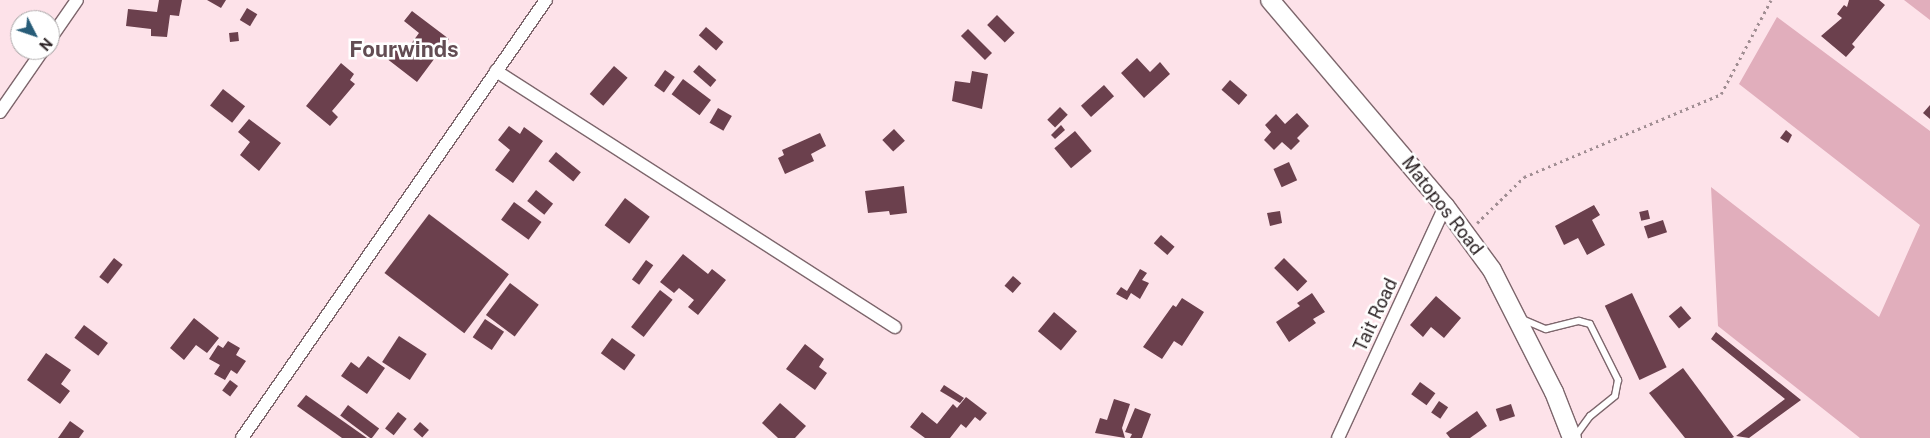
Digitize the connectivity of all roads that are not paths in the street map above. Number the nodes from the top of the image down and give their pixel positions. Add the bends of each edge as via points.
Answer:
1 (77, 0) edge
2 (546, 0) edge
3 (1270, 0) edge
4 (60, 25) edge
5 (36, 60) edge
6 (496, 71) junction
7 (0, 112) edge
8 (1445, 206) junction
9 (1519, 317) junction
10 (895, 327) dead end
11 (242, 438) edge
12 (1338, 438) edge
13 (1573, 438) edge

1 - 4 street
2 - 6 street
3 - 8 main road, Matopos Road
5 - 7 street
6 - 10 street
6 - 11 street
8 - 9 main road, Matopos Road via 1492,270
8 - 12 street, Tait Road
9 - 13 main road, Matopos Road
9 - 13 lane via 1546,329 1578,320 1590,324 1618,380 1615,396 1590,416

